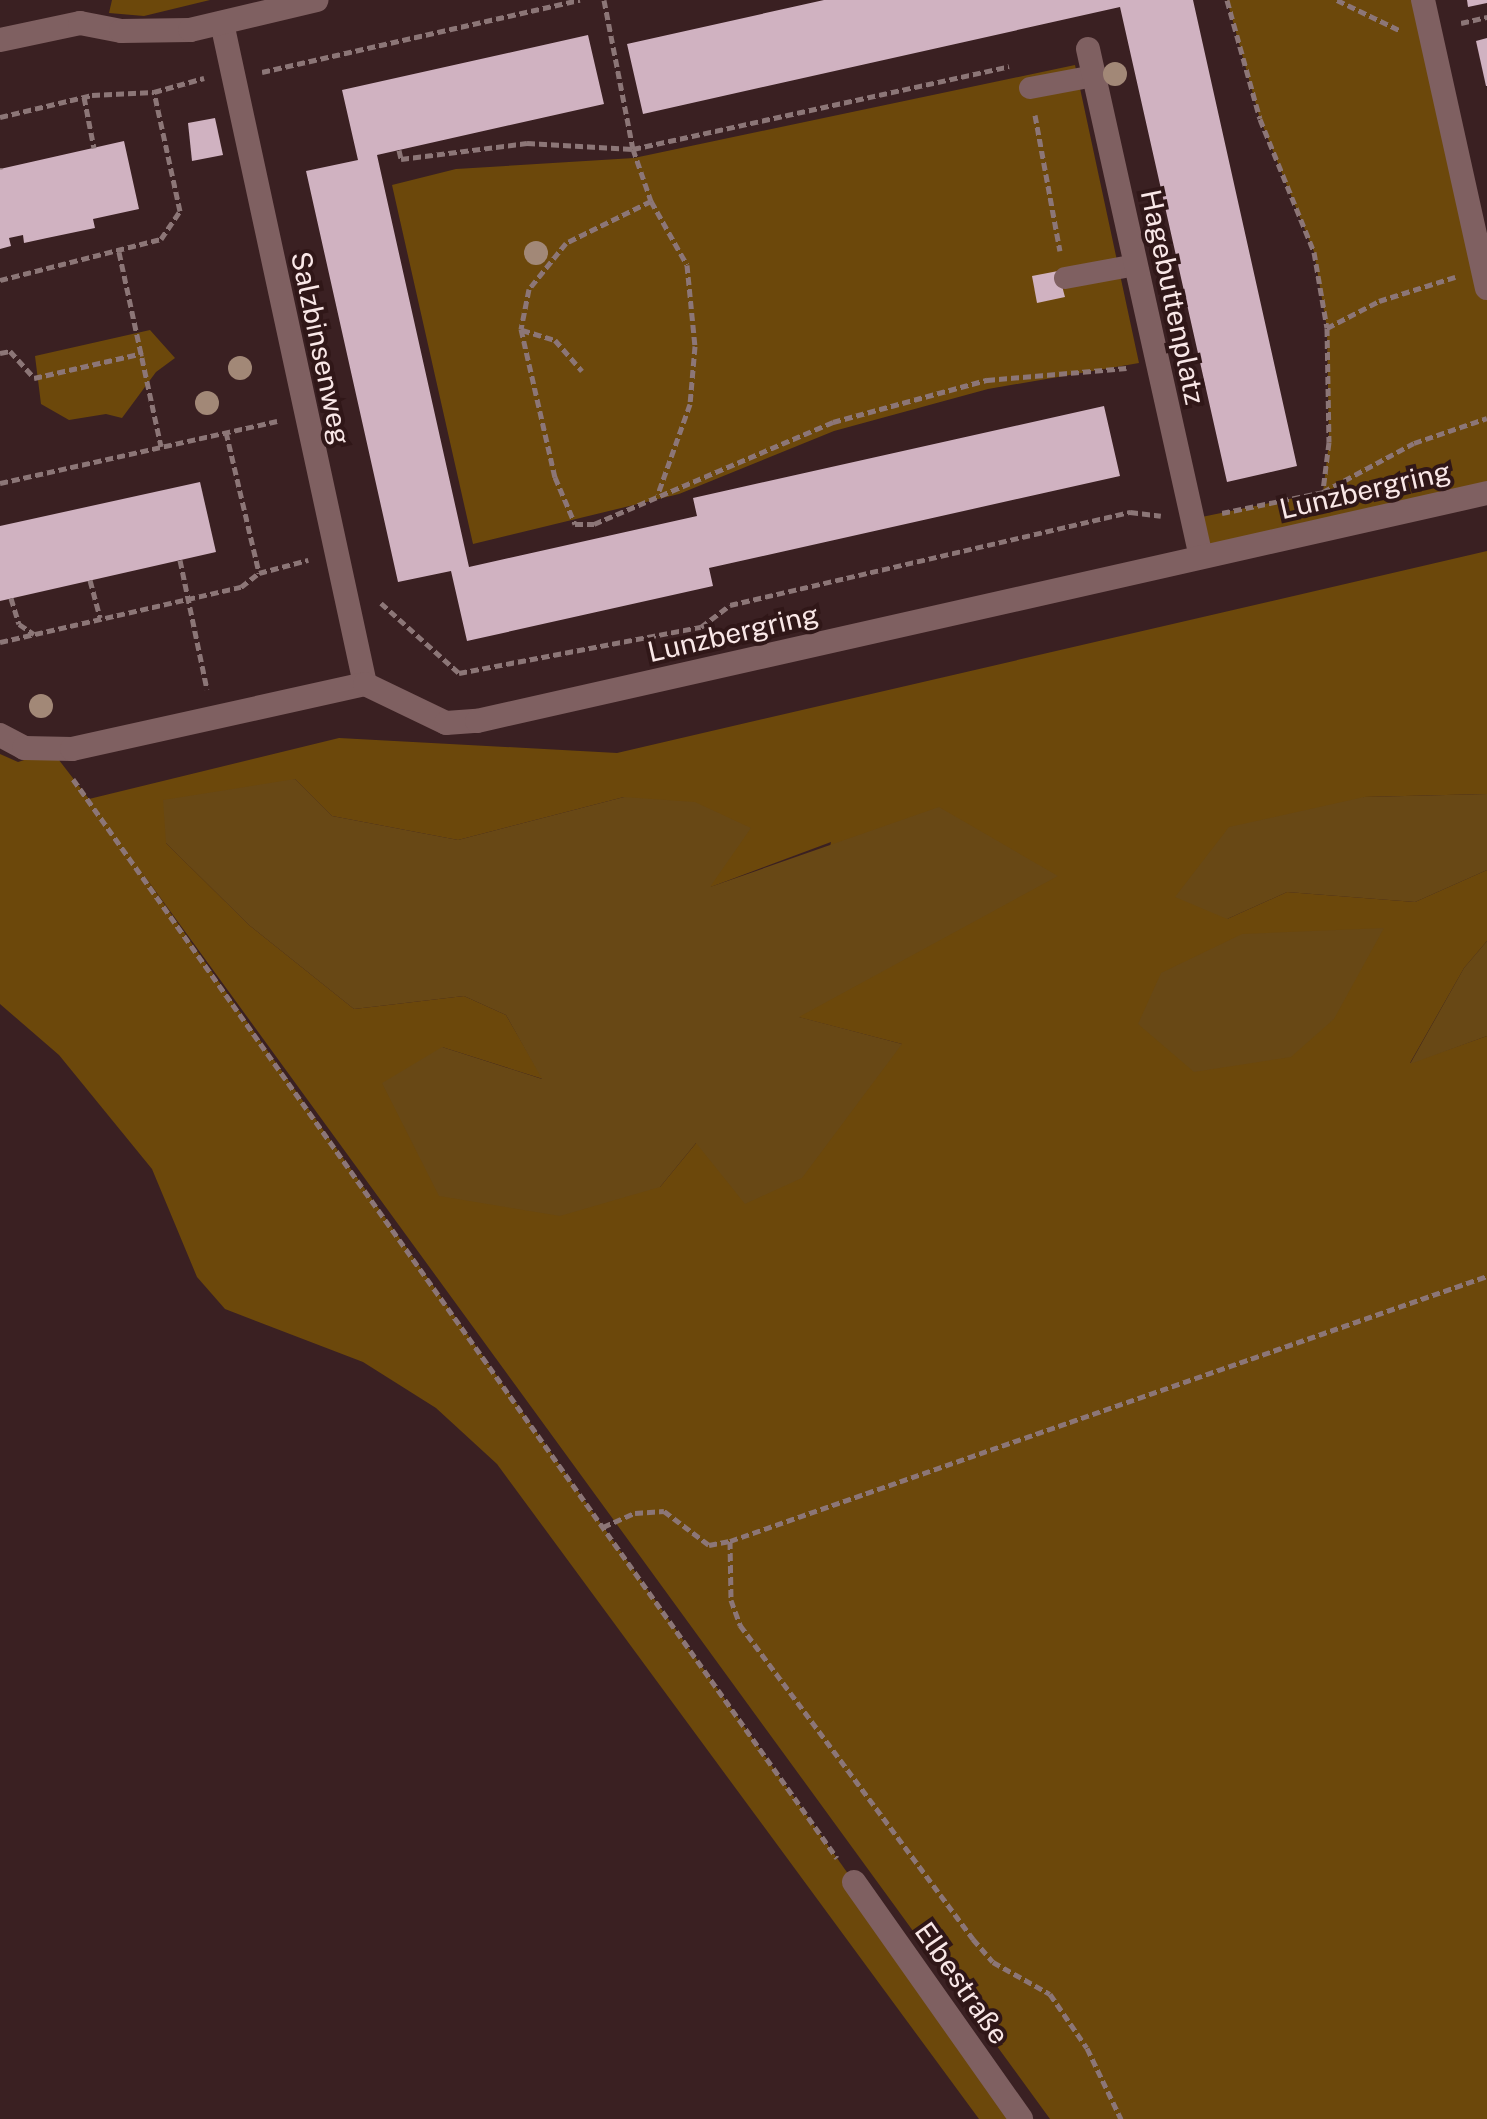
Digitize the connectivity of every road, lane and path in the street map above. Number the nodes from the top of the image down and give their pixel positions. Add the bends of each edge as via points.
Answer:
1 (317, 0) edge
2 (580, 0) edge
3 (604, 0) edge
4 (1227, 0) edge
5 (1337, 0) edge
6 (1423, 0) edge
7 (77, 12) edge
8 (222, 23) junction
9 (1430, 29) junction
10 (0, 40) edge
11 (1088, 49) dead end
12 (230, 71) junction
13 (262, 72) junction
14 (1094, 76) junction
15 (265, 88) dead end
16 (1030, 88) junction
17 (154, 92) junction
18 (84, 97) junction
19 (0, 117) edge
20 (94, 148) dead end
21 (633, 149) junction
22 (399, 150) dead end
23 (651, 201) junction
24 (119, 252) junction
25 (1136, 265) junction
26 (1065, 278) joint
27 (1485, 278) edge
28 (0, 280) edge
29 (1327, 328) junction
30 (521, 329) junction
31 (0, 353) edge
32 (143, 353) junction
33 (1158, 366) junction
34 (582, 371) dead end
35 (305, 415) junction
36 (1487, 418) edge
37 (226, 432) junction
38 (161, 447) junction
39 (0, 483) edge
40 (1323, 492) junction
41 (1487, 493) edge
42 (658, 494) junction
43 (1192, 519) junction
44 (336, 553) junction
45 (1201, 557) junction
46 (180, 560) dead end
47 (259, 573) junction
48 (90, 580) dead end
49 (11, 598) dead end
50 (189, 600) junction
51 (379, 601) dead end
52 (100, 618) junction
53 (34, 634) junction
54 (0, 642) edge
55 (365, 684) junction
56 (213, 716) junction
57 (0, 735) edge
58 (52, 751) junction
59 (1487, 1276) edge
60 (603, 1527) junction
61 (730, 1541) junction
62 (854, 1882) joint
63 (1021, 2119) edge
64 (1121, 2119) edge

1 - 8 street
2 - 13 path
3 - 21 path
4 - 29 path via 1260,119 1314,252
5 - 9 path via 1393,30
6 - 9 street
7 - 8 street via 143,32
7 - 10 street
8 - 12 street, Salzbinsenweg
9 - 27 street
11 - 14 street, Hagebuttenplatz
12 - 13 path
12 - 17 path
12 - 35 street, Salzbinsenweg
13 - 15 path
14 - 16 lane
14 - 25 street, Hagebuttenplatz
16 - 21 path via 1025,63
16 - 26 path
17 - 18 path
17 - 24 path via 180,211 161,239
18 - 19 path
18 - 20 path
21 - 22 path via 527,143 401,159
21 - 23 path
23 - 30 path via 566,243 529,289
23 - 42 path via 687,265 695,346 690,404
24 - 28 path
24 - 32 path
25 - 26 lane
25 - 33 street, Hagebuttenplatz
27 - 29 path via 1379,301
29 - 40 path via 1329,442
30 - 34 path via 555,340
30 - 42 path via 555,477 575,524 594,524
31 - 32 path via 10,351 34,378
32 - 38 path
33 - 42 path via 987,380 833,422
33 - 43 street, Hagebuttenplatz
35 - 37 path
35 - 44 street, Salzbinsenweg
36 - 40 path via 1414,443
37 - 38 path
37 - 47 path
38 - 39 path
40 - 43 path
41 - 45 street, Lunzbergring
43 - 45 street, Hagebuttenplatz
43 - 51 path via 1130,512 730,605 701,627 459,673
44 - 47 path
44 - 55 street, Salzbinsenweg
45 - 55 street, Lunzbergring via 477,721 446,723
46 - 50 path
47 - 50 path via 241,587
48 - 52 path
49 - 53 path via 19,624
50 - 52 path
50 - 56 path
52 - 53 path
53 - 54 path
55 - 56 street
56 - 58 street
57 - 58 street via 24,748
58 - 60 path
59 - 61 path
60 - 61 path via 635,1513 664,1511 709,1545
60 - 62 path
61 - 64 path via 731,1600 740,1625 973,1939 993,1962 1050,1994 1087,2048
62 - 63 street, Elbestraße

